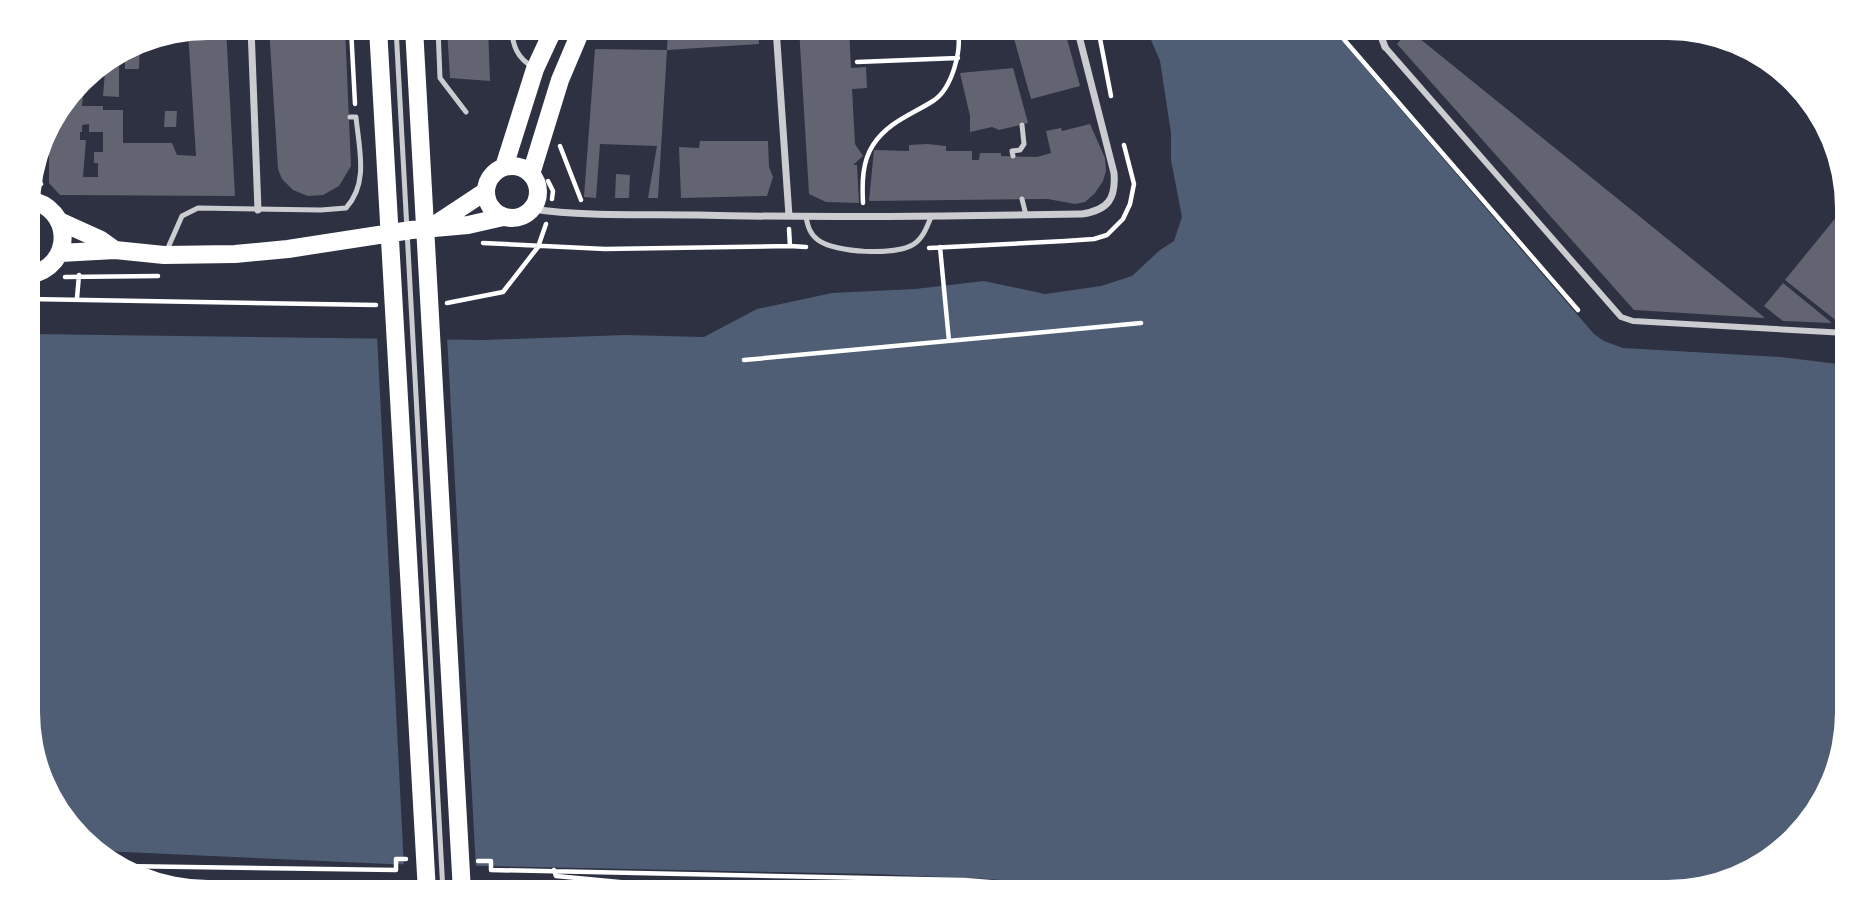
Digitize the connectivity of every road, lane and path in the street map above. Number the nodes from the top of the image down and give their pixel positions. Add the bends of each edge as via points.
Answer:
1 (959, 40) edge
2 (1080, 40) edge
3 (1100, 40) edge
4 (1345, 40) edge
5 (1382, 40) edge
6 (251, 41) edge
7 (351, 41) edge
8 (380, 41) edge
9 (397, 41) edge
10 (413, 41) edge
11 (439, 41) edge
12 (515, 41) edge
13 (548, 41) edge
14 (577, 41) edge
15 (777, 41) edge
16 (1385, 47) joint
17 (958, 58) junction
18 (857, 62) dead end
19 (535, 69) junction
20 (560, 80) junction
21 (1113, 104) dead end
22 (466, 111) dead end
23 (353, 117) joint
24 (1021, 125) dead end
25 (558, 142) dead end
26 (1124, 144) dead end
27 (1013, 156) dead end
28 (505, 167) junction
29 (531, 174) junction
30 (405, 191) junction
31 (486, 191) junction
32 (1022, 199) dead end
33 (581, 201) dead end
34 (41, 205) edge
35 (863, 206) dead end
36 (532, 209) junction
37 (258, 210) junction
38 (1026, 215) junction
39 (789, 216) junction
40 (503, 217) junction
41 (806, 217) junction
42 (931, 217) junction
43 (548, 220) dead end
44 (59, 221) junction
45 (430, 228) junction
46 (514, 245) dead end
47 (790, 246) dead end
48 (538, 247) junction
49 (940, 247) junction
50 (115, 250) junction
51 (903, 250) junction
52 (60, 253) junction
53 (164, 255) junction
54 (41, 271) edge
55 (78, 277) dead end
56 (41, 299) edge
57 (77, 299) junction
58 (445, 303) dead end
59 (375, 304) dead end
60 (1578, 310) dead end
61 (1141, 323) dead end
62 (1835, 332) edge
63 (949, 341) junction
64 (744, 360) dead end
65 (410, 860) dead end
66 (464, 861) dead end
67 (144, 866) edge
68 (554, 870) junction
69 (943, 879) edge
70 (427, 880) edge
71 (442, 880) edge
72 (461, 880) edge
73 (595, 880) edge

1 - 17 path
2 - 38 street via 1115,186 1110,201 1097,212
3 - 21 path
4 - 60 path
5 - 16 street
6 - 37 street
7 - 23 path
8 - 30 main road
9 - 30 lane
10 - 30 main road
11 - 22 lane via 440,78
12 - 19 lane via 520,60
13 - 19 main road
14 - 20 main road
15 - 39 street
16 - 62 street via 1621,317
17 - 18 path
17 - 35 path via 935,99 889,126 872,147 864,167
19 - 20 main road
19 - 28 main road
20 - 29 main road
23 - 37 lane via 362,181 346,208
24 - 27 lane via 1024,144 1020,150 1012,150
25 - 33 path
26 - 49 path via 1134,184 1123,219 1107,235
28 - 29 main road via 519,167
28 - 31 main road via 489,178
29 - 36 main road via 538,188
30 - 70 main road
30 - 71 lane
30 - 72 main road
31 - 40 main road via 490,207
31 - 45 main road
32 - 38 lane
34 - 44 main road
36 - 39 street
36 - 40 main road via 522,216
37 - 53 lane via 198,208 182,216
38 - 42 street
39 - 41 street
40 - 45 main road
41 - 42 street
41 - 51 lane via 811,234 828,245 853,251
42 - 51 lane via 920,239
43 - 48 path
44 - 50 main road
44 - 52 main road
45 - 53 main road via 288,249
46 - 48 path
47 - 48 path
48 - 58 path via 503,292
49 - 51 path
49 - 63 path
50 - 52 main road
50 - 53 main road
52 - 54 main road
55 - 57 path
56 - 57 path
57 - 59 path
61 - 63 path
63 - 64 path
65 - 67 path via 396,859 396,870
66 - 68 path via 492,862 491,870
68 - 69 path
68 - 73 path via 556,876

